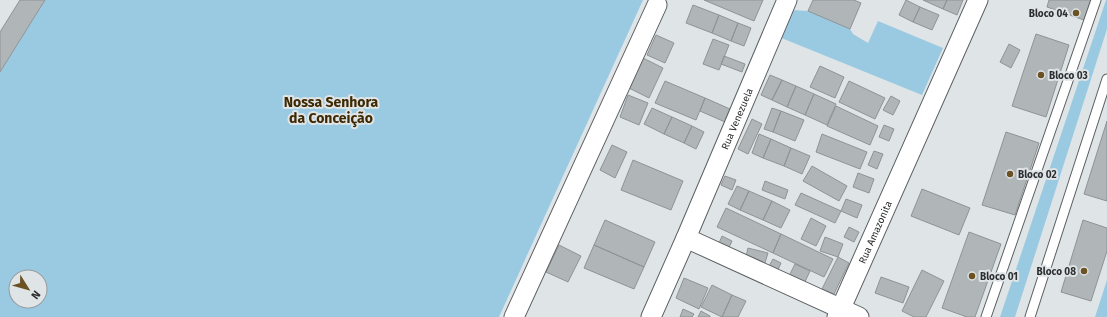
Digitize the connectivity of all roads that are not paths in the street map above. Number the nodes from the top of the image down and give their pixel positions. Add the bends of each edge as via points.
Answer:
1 (787, 0) edge
2 (978, 0) edge
3 (1096, 0) edge
4 (657, 5) dead end
5 (1107, 80) edge
6 (686, 238) junction
7 (839, 312) edge
8 (514, 317) edge
9 (651, 317) edge
10 (859, 317) edge
11 (986, 317) edge
12 (1030, 317) edge

1 - 6 street, Rua Venezuela
2 - 7 street, Rua Amazonita
3 - 11 lane
4 - 8 street
5 - 12 lane
6 - 7 street
6 - 9 street, Rua Venezuela
7 - 10 street

